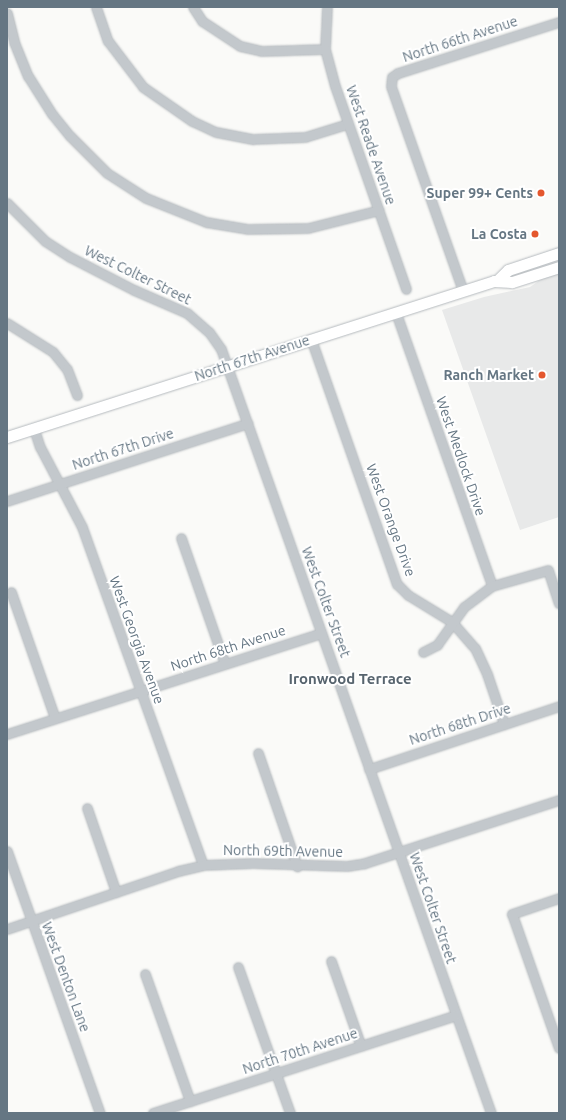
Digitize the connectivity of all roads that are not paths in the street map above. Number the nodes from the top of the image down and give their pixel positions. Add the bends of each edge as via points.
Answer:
1 (96, 7) edge
2 (193, 7) edge
3 (327, 7) edge
4 (7, 13) edge
5 (559, 22) edge
6 (325, 49) junction
7 (348, 124) junction
8 (7, 203) edge
9 (379, 210) junction
10 (559, 253) edge
11 (559, 267) edge
12 (498, 280) junction
13 (406, 289) dead end
14 (462, 292) junction
15 (396, 313) junction
16 (7, 323) edge
17 (311, 340) junction
18 (227, 366) junction
19 (77, 395) dead end
20 (248, 424) junction
21 (34, 429) junction
22 (7, 437) edge
23 (61, 484) junction
24 (7, 501) edge
25 (181, 538) dead end
26 (492, 586) junction
27 (11, 592) dead end
28 (559, 603) edge
29 (452, 622) junction
30 (322, 633) junction
31 (423, 652) dead end
32 (226, 664) junction
33 (140, 691) junction
34 (559, 706) edge
35 (55, 718) junction
36 (504, 724) junction
37 (7, 734) edge
38 (258, 753) dead end
39 (369, 769) junction
40 (559, 800) edge
41 (87, 808) dead end
42 (7, 851) edge
43 (399, 853) junction
44 (203, 865) junction
45 (297, 866) junction
46 (116, 892) junction
47 (559, 898) edge
48 (31, 922) junction
49 (7, 929) edge
50 (331, 961) dead end
51 (238, 966) dead end
52 (145, 974) dead end
53 (456, 1015) junction
54 (361, 1046) junction
55 (559, 1048) edge
56 (276, 1074) junction
57 (190, 1101) junction
58 (100, 1113) edge
59 (153, 1113) edge
60 (290, 1113) edge
61 (491, 1113) edge

1 - 7 street via 108,41 143,87 192,121 216,132 261,140 305,138
2 - 6 street via 202,21 240,46 261,51
3 - 6 street, West Reade Avenue
4 - 9 street via 14,42 28,76 52,114 107,173 146,198 206,222 248,229 308,228
5 - 14 street, North 66th Avenue via 392,77 391,86
6 - 7 street, West Reade Avenue
7 - 9 street, West Reade Avenue
8 - 18 street, West Colter Street via 45,241 70,257 134,290 178,307 192,317 215,339
9 - 13 street, West Reade Avenue
10 - 12 main road, North 67th Avenue via 508,270
11 - 12 main road, North 67th Avenue via 512,282
12 - 14 main road, North 67th Avenue
14 - 15 main road, North 67th Avenue
15 - 17 main road, North 67th Avenue
15 - 26 street, West Medlock Drive
16 - 19 street via 53,352 67,368
17 - 18 main road, North 67th Avenue
17 - 29 street, West Orange Drive via 397,584 408,595
18 - 20 street, West Colter Street
18 - 21 main road, North 67th Avenue
20 - 23 street, North 67th Drive
20 - 30 street, West Colter Street
21 - 22 main road, North 67th Avenue
21 - 23 street, West Georgia Avenue via 40,447
23 - 24 street, North 67th Drive
23 - 33 street, West Georgia Avenue via 82,527
25 - 32 street
26 - 28 street via 548,570
26 - 29 street via 474,598
27 - 35 street
29 - 31 street via 437,645
29 - 36 street, West Orange Drive via 475,648
30 - 32 street, North 68th Avenue
30 - 39 street, West Colter Street
32 - 33 street, North 68th Avenue
33 - 35 street, North 68th Avenue
33 - 44 street, West Georgia Avenue
34 - 36 street, North 68th Drive
35 - 37 street, North 68th Avenue
36 - 39 street, North 68th Drive
38 - 45 street
39 - 43 street, West Colter Street
40 - 43 street, North 69th Avenue
41 - 46 street
42 - 48 street, West Denton Lane
43 - 45 street, North 69th Avenue via 347,866
43 - 53 street, West Colter Street
44 - 45 street, North 69th Avenue via 253,863
44 - 46 street, North 69th Avenue
46 - 48 street, North 69th Avenue
47 - 55 street via 512,914
48 - 49 street, North 69th Avenue
48 - 58 street, West Denton Lane
50 - 54 street
51 - 56 street
52 - 57 street
53 - 54 street, North 70th Avenue
53 - 61 street, West Colter Street
54 - 56 street, North 70th Avenue
56 - 57 street, North 70th Avenue
56 - 60 street
57 - 59 street, North 70th Avenue

